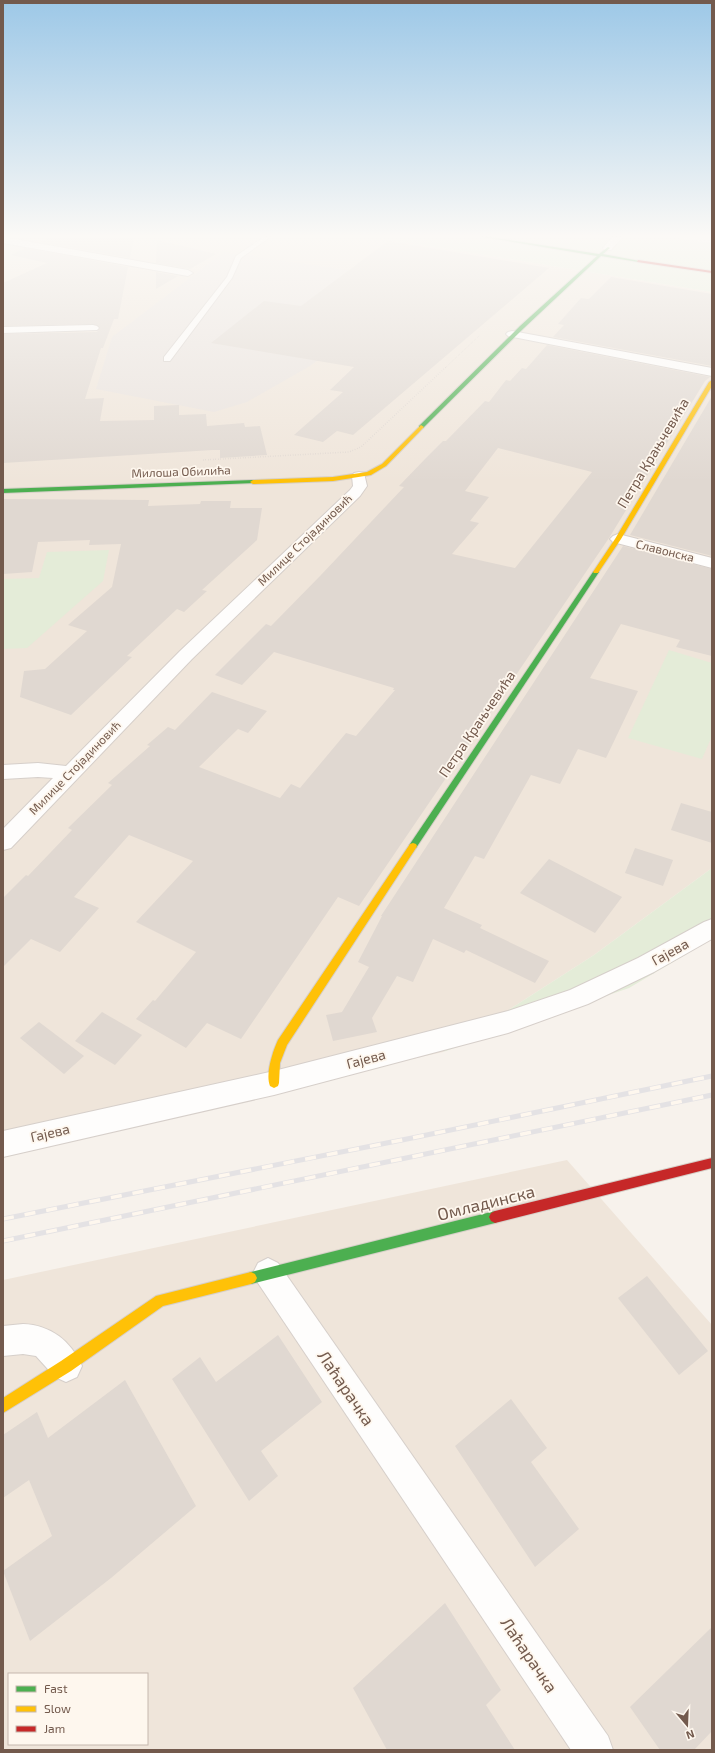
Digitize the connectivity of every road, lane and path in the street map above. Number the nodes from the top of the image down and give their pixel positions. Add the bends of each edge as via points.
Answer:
1 (198, 319) edge
2 (529, 319) edge
3 (93, 328) dead end
4 (3, 330) edge
5 (481, 334) dead end
6 (512, 334) junction
7 (167, 359) dead end
8 (712, 372) edge
9 (712, 382) edge
10 (349, 452) dead end
11 (359, 476) junction
12 (3, 491) edge
13 (618, 539) junction
14 (712, 563) edge
15 (3, 772) edge
16 (70, 773) junction
17 (3, 842) edge
18 (712, 928) edge
19 (274, 1083) junction
20 (3, 1144) edge
21 (712, 1163) edge
22 (268, 1273) junction
23 (3, 1341) edge
24 (66, 1366) junction
25 (3, 1406) edge
26 (594, 1750) edge

1 - 7 lane
2 - 6 street, Милице Стојадиновић
3 - 4 street
5 - 10 path via 360,447
6 - 8 street
6 - 11 street, Милице Стојадиновић via 384,465 369,474
9 - 13 street, Петра Крањчевића
11 - 12 street, Милоша Обилића
11 - 16 street, Милице Стојадиновић via 360,486 355,493 186,655
13 - 14 street, Славонска
13 - 19 street, Петра Крањчевића via 282,1043 274,1063
15 - 16 street via 38,770
16 - 17 street, Милице Стојадиновић
18 - 19 street, Гајева via 646,965 579,997 508,1022
19 - 20 street, Гајева
21 - 22 street, Омладинска
22 - 24 street via 160,1300
22 - 26 street, Лаћарачка
23 - 24 street via 34,1339 52,1348
24 - 25 street

